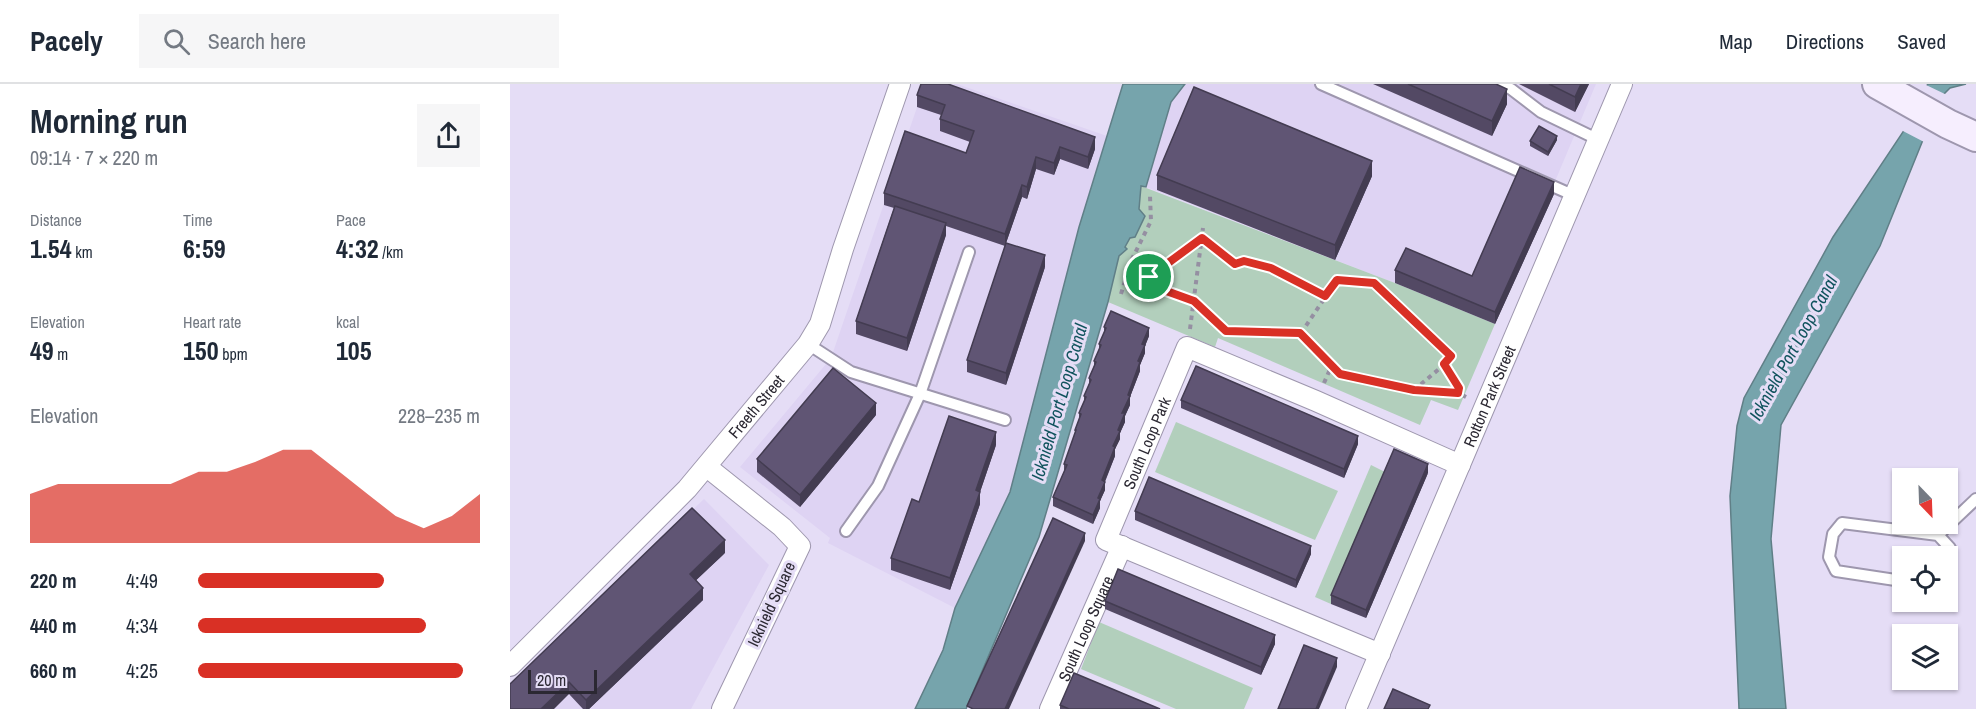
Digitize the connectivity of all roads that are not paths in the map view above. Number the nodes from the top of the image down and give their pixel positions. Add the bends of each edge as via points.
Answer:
1 (900, 84) edge
2 (1321, 84) edge
3 (1500, 84) edge
4 (1622, 84) edge
5 (1877, 84) edge
6 (1976, 136) edge
7 (1599, 140) junction
8 (1575, 196) junction
9 (969, 252) dead end
10 (808, 344) junction
11 (920, 394) junction
12 (1005, 420) dead end
13 (1460, 465) junction
14 (706, 467) junction
15 (1976, 499) edge
16 (846, 531) dead end
17 (1938, 535) junction
18 (1122, 546) junction
19 (1948, 546) edge
20 (1892, 579) edge
21 (1380, 654) junction
22 (510, 666) edge
23 (722, 709) edge
24 (1050, 709) edge
25 (1356, 709) edge

1 - 10 street, Freeth Street via 820,324
2 - 8 lane
3 - 7 lane via 1541,112
4 - 7 street, Rotton Park Street
5 - 6 main road
7 - 8 street, Rotton Park Street
8 - 13 street, Rotton Park Street
9 - 11 lane
10 - 11 lane via 850,372
10 - 14 street, Freeth Street
11 - 12 lane
11 - 16 lane via 878,486
13 - 18 street, South Loop Park via 1187,347 1106,540
13 - 21 street, Rotton Park Street
14 - 22 street, Freeth Street
14 - 23 street, Icknield Square via 800,546
15 - 17 lane
17 - 19 lane
17 - 20 lane via 1842,523 1833,534 1829,557 1836,571
18 - 21 street
18 - 24 street, South Loop Square
21 - 25 street, Rotton Park Street

